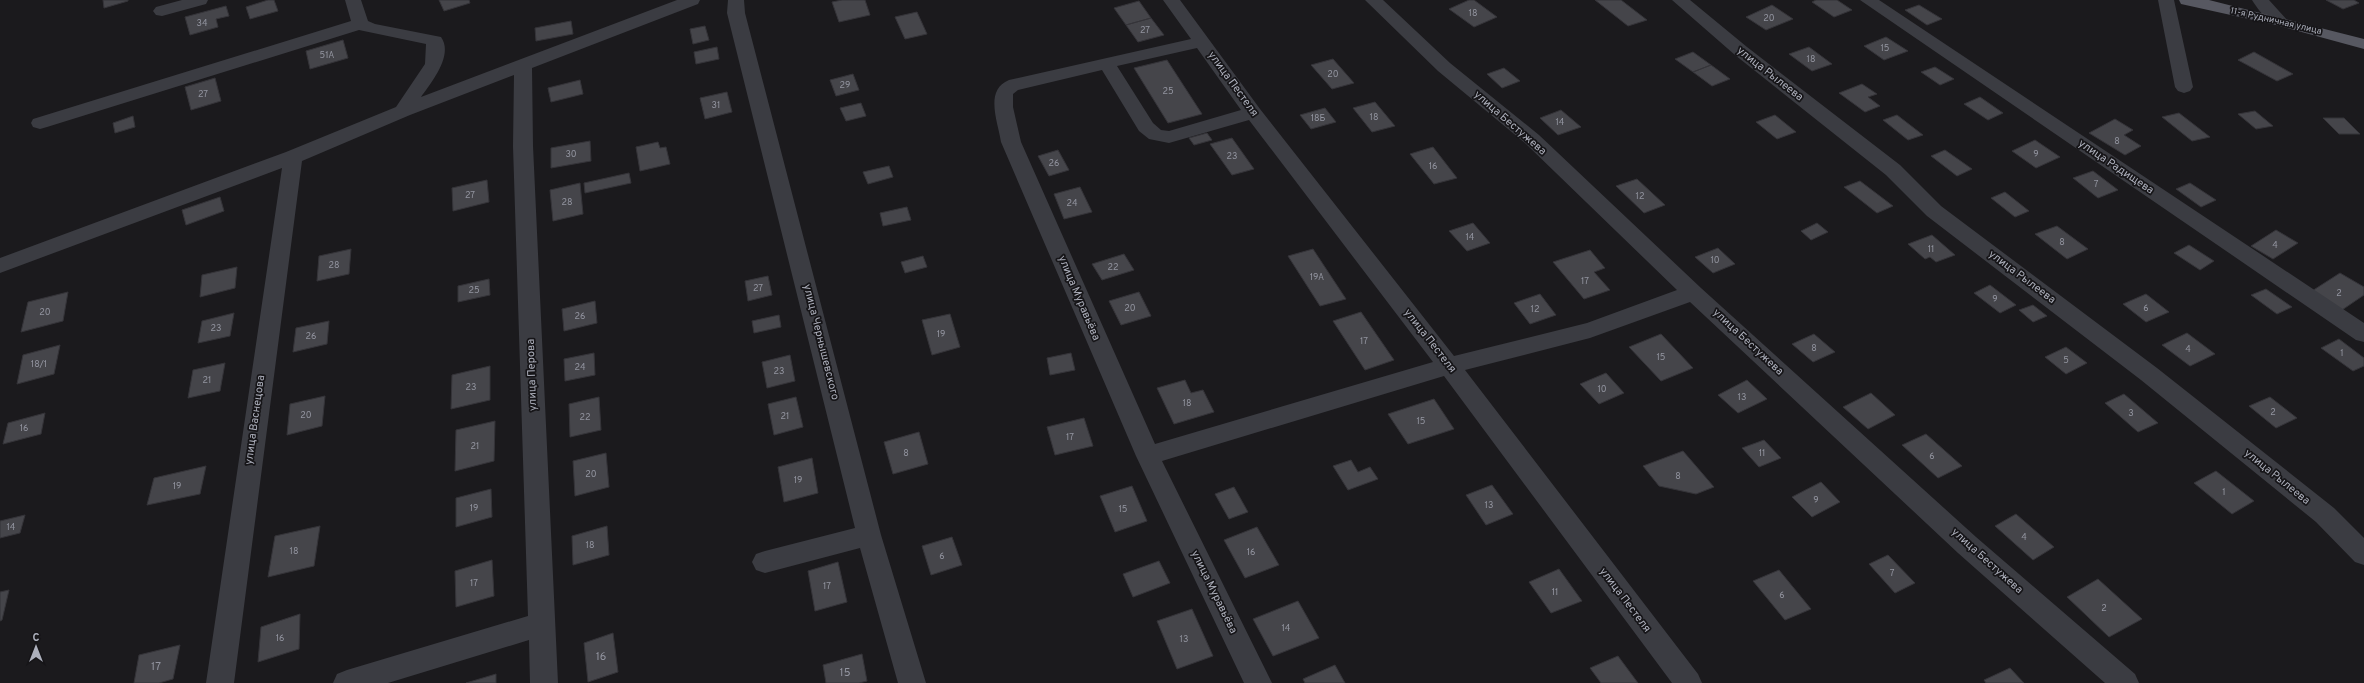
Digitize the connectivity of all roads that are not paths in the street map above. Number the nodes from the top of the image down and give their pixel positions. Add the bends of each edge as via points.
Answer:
1 (200, 0) edge
2 (353, 0) edge
3 (692, 0) edge
4 (736, 0) edge
5 (1171, 0) edge
6 (1373, 0) edge
7 (1680, 0) edge
8 (1868, 0) edge
9 (2166, 0) edge
10 (2186, 0) edge
11 (2260, 0) edge
12 (162, 11) dead end
13 (2279, 20) junction
14 (360, 24) junction
15 (1202, 42) junction
16 (2364, 44) edge
17 (1107, 64) junction
18 (523, 67) junction
19 (2184, 87) dead end
20 (403, 111) junction
21 (1254, 113) junction
22 (40, 123) dead end
23 (293, 158) junction
24 (0, 266) edge
25 (1693, 293) junction
26 (2364, 334) edge
27 (1449, 366) junction
28 (1148, 456) junction
29 (869, 535) junction
30 (2364, 554) edge
31 (765, 562) dead end
32 (542, 624) junction
33 (220, 683) edge
34 (347, 683) edge
35 (544, 683) edge
36 (912, 683) edge
37 (1258, 683) edge
38 (1688, 683) edge
39 (2125, 683) edge

1 - 12 street
2 - 14 street
3 - 18 street
4 - 29 street, улица Чернышевского via 736,13
5 - 15 street, улица Пестеля
6 - 25 street, улица Бестужева via 1444,67 1532,140
7 - 30 street, улица Рылеева via 1893,170 1934,211 2149,374 2319,510
8 - 26 street, улица Радищева
9 - 19 street
10 - 13 main road, 11-я Рудничная улица
11 - 13 street
13 - 16 main road, 11-я Рудничная улица
14 - 20 street via 376,32 418,35 435,41 434,64
14 - 22 street
15 - 17 street, улица Муравьёва
15 - 21 street, улица Пестеля
17 - 21 street via 1146,126 1156,135 1169,137
17 - 28 street, улица Муравьёва via 1013,86 1006,90 1002,99 1011,142
18 - 20 street
18 - 32 street, улица Перова via 523,146
20 - 23 street
21 - 27 street, улица Пестеля
23 - 24 street
23 - 33 street, улица Васнецова
25 - 27 street via 1590,330
25 - 39 street, улица Бестужева via 1967,545
27 - 28 street
27 - 38 street, улица Пестеля
28 - 37 street, улица Муравьёва
29 - 31 street
29 - 36 street, улица Чернышевского
32 - 34 street
32 - 35 street, улица Перова

